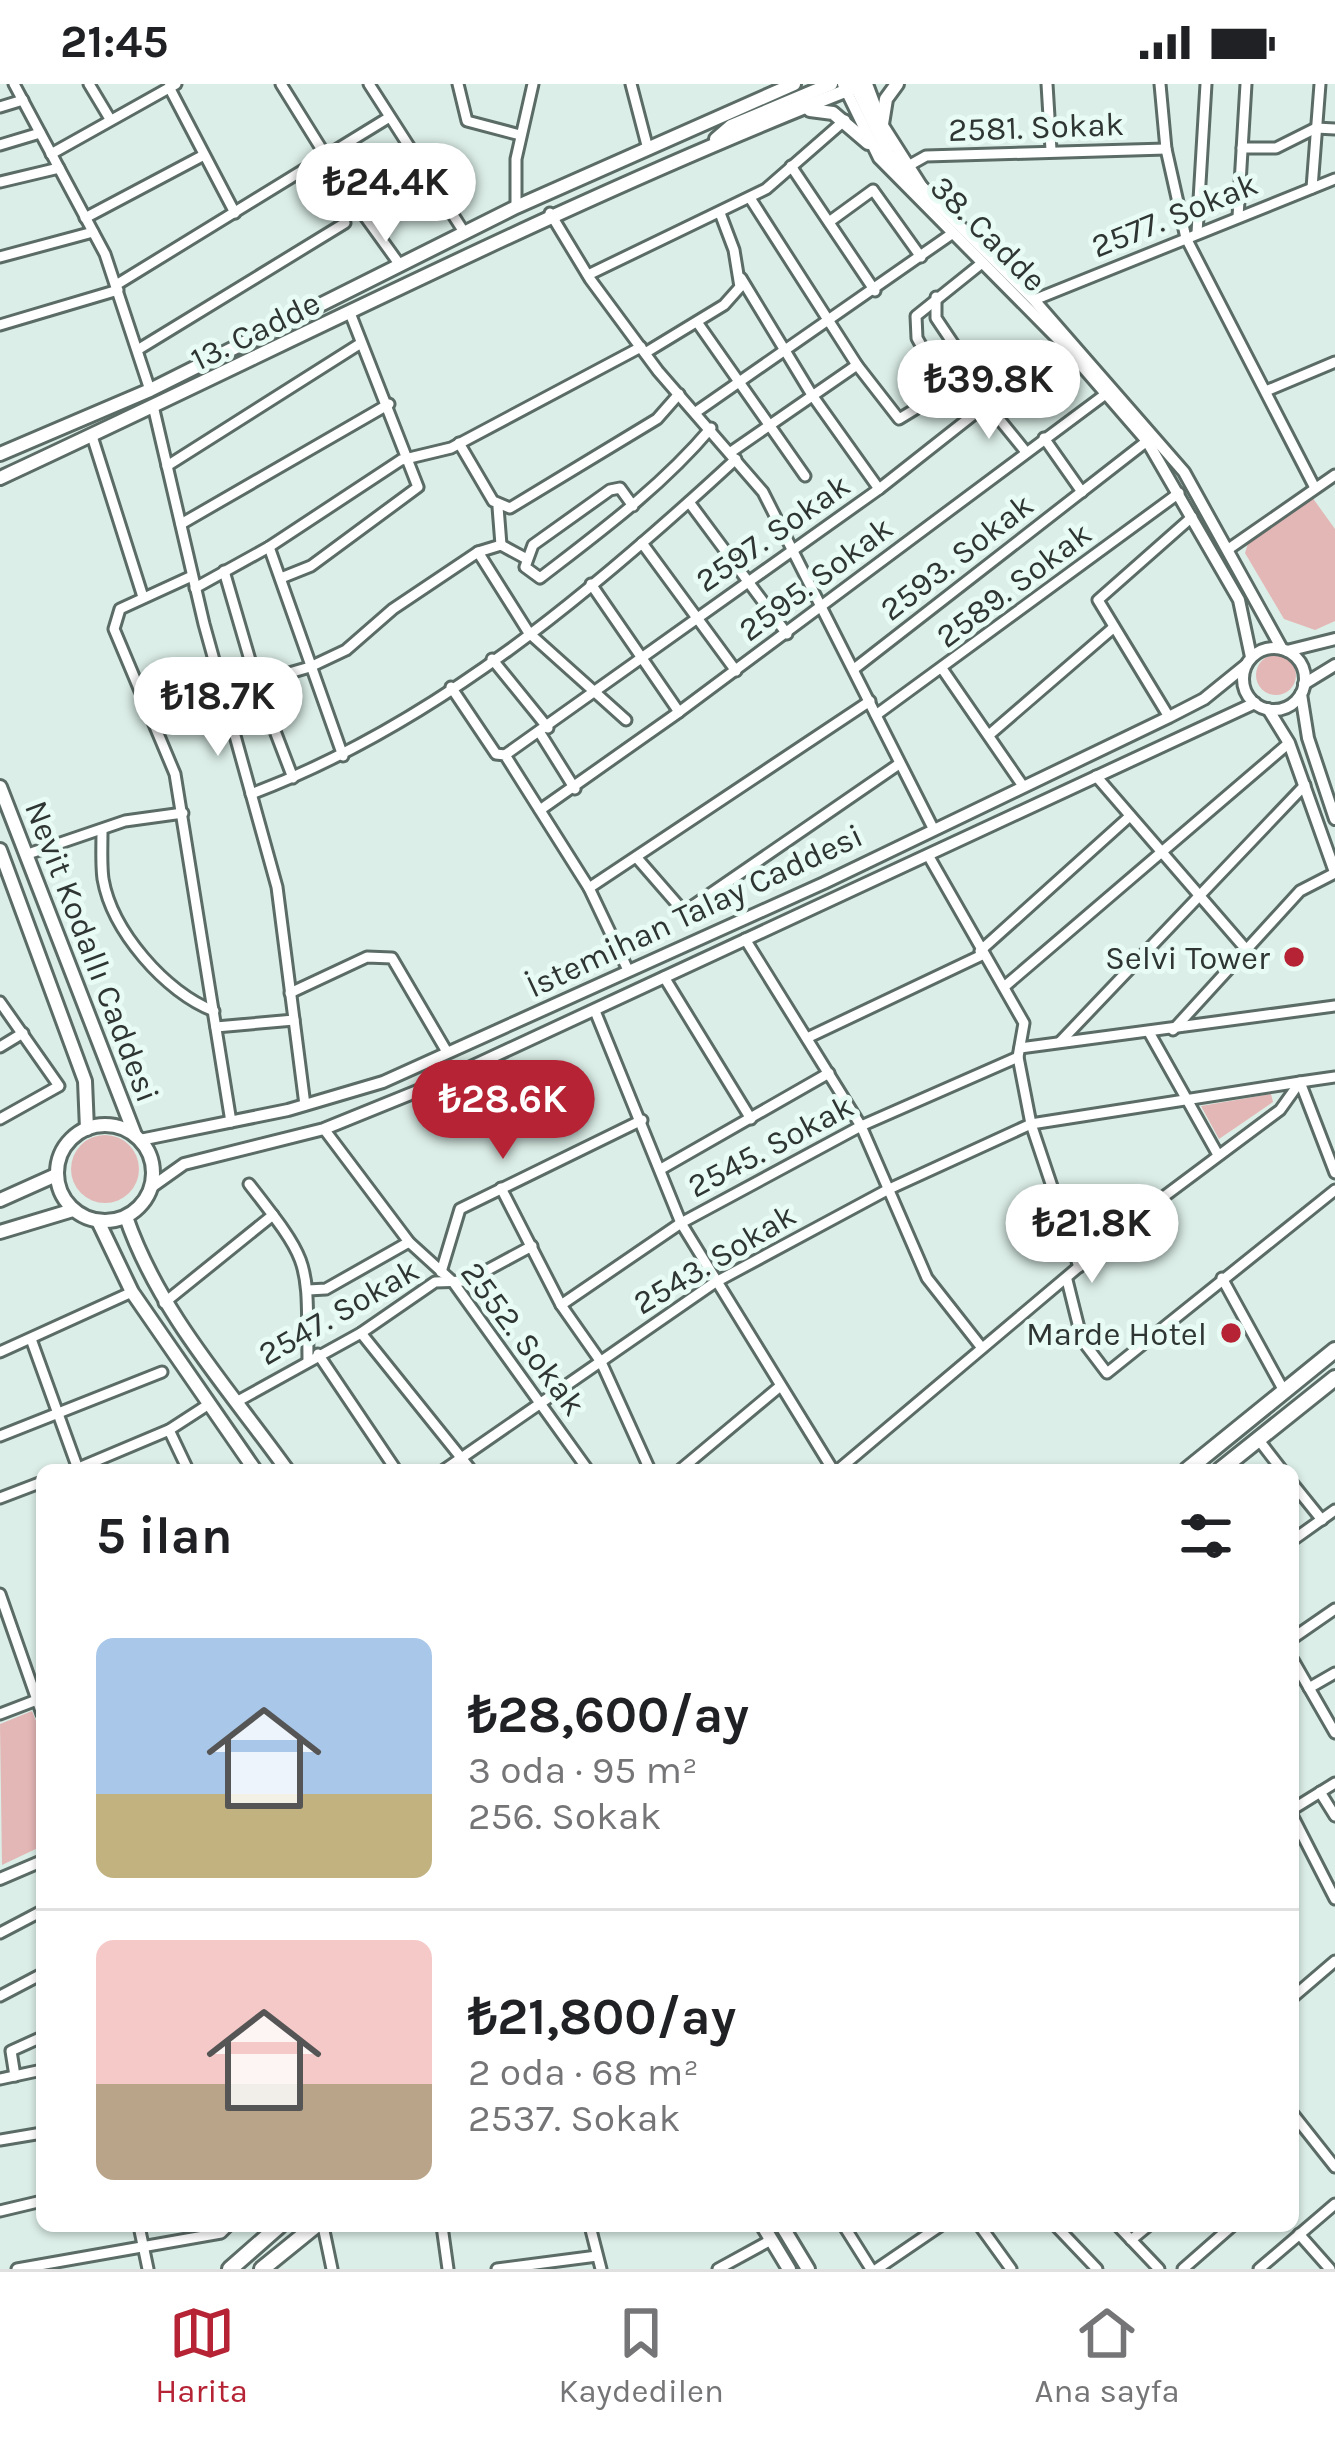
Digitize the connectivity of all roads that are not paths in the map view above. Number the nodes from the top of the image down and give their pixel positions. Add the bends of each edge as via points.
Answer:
1 (14, 84) edge
2 (89, 84) edge
3 (281, 84) edge
4 (368, 84) edge
5 (458, 84) edge
6 (533, 84) edge
7 (631, 84) edge
8 (794, 84) edge
9 (831, 84) edge
10 (897, 84) edge
11 (1047, 84) edge
12 (1160, 84) edge
13 (1206, 84) edge
14 (1246, 84) edge
15 (1320, 84) edge
16 (172, 85) edge
17 (855, 86) edge
18 (22, 100) junction
19 (0, 106) edge
20 (796, 111) junction
21 (388, 118) junction
22 (110, 119) junction
23 (845, 120) junction
24 (882, 124) junction
25 (1316, 128) junction
26 (1335, 129) edge
27 (40, 134) junction
28 (520, 135) junction
29 (868, 143) junction
30 (710, 144) junction
31 (0, 146) edge
32 (1166, 148) junction
33 (1243, 148) junction
34 (648, 149) junction
35 (1051, 150) junction
36 (51, 154) junction
37 (204, 154) junction
38 (327, 158) junction
39 (910, 165) junction
40 (791, 166) junction
41 (58, 168) junction
42 (1335, 179) edge
43 (0, 182) edge
44 (1312, 188) junction
45 (924, 190) junction
46 (750, 198) junction
47 (516, 206) junction
48 (720, 213) junction
49 (235, 214) junction
50 (550, 214) junction
51 (1238, 217) junction
52 (85, 218) junction
53 (345, 223) dead end
54 (829, 223) junction
55 (93, 232) junction
56 (464, 232) junction
57 (953, 233) junction
58 (1191, 236) junction
59 (0, 257) edge
60 (921, 257) junction
61 (982, 262) junction
62 (400, 265) junction
63 (588, 275) junction
64 (741, 278) junction
65 (117, 288) junction
66 (875, 291) junction
67 (936, 297) junction
68 (1034, 300) junction
69 (350, 313) junction
70 (697, 322) junction
71 (831, 323) junction
72 (0, 325) edge
73 (1063, 344) junction
74 (358, 345) junction
75 (139, 349) junction
76 (643, 350) junction
77 (787, 352) junction
78 (1335, 362) edge
79 (857, 365) junction
80 (974, 374) junction
81 (740, 384) junction
82 (150, 390) junction
83 (946, 390) junction
84 (1266, 391) junction
85 (1107, 393) junction
86 (679, 394) junction
87 (812, 395) junction
88 (989, 402) junction
89 (389, 404) junction
90 (154, 410) junction
91 (696, 412) junction
92 (772, 422) junction
93 (711, 428) junction
94 (92, 436) junction
95 (1044, 438) junction
96 (1147, 441) junction
97 (459, 443) junction
98 (1026, 452) junction
99 (0, 454) edge
100 (734, 456) junction
101 (408, 458) junction
102 (167, 466) junction
103 (1335, 475) edge
104 (805, 476) dead end
105 (0, 478) edge
106 (1315, 488) junction
107 (879, 489) junction
108 (1082, 492) junction
109 (1178, 493) junction
110 (689, 502) junction
111 (633, 506) junction
112 (498, 507) junction
113 (1192, 517) junction
114 (181, 524) junction
115 (642, 543) junction
116 (501, 545) junction
117 (269, 547) junction
118 (1230, 548) junction
119 (793, 550) junction
120 (478, 552) junction
121 (525, 558) junction
122 (224, 572) junction
123 (281, 578) junction
124 (749, 581) junction
125 (194, 582) junction
126 (591, 584) junction
127 (143, 597) junction
128 (823, 607) junction
129 (698, 617) junction
130 (1113, 628) junction
131 (529, 633) junction
132 (787, 634) junction
133 (1335, 639) edge
134 (1284, 650) junction
135 (643, 657) junction
136 (492, 659) junction
137 (1249, 661) junction
138 (1335, 665) edge
139 (310, 667) junction
140 (854, 669) junction
141 (943, 670) junction
142 (736, 671) junction
143 (257, 684) junction
144 (451, 687) junction
145 (1302, 689) junction
146 (223, 692) junction
147 (592, 694) junction
148 (869, 701) junction
149 (1261, 706) junction
150 (679, 712) junction
151 (876, 715) junction
152 (1169, 717) junction
153 (626, 720) dead end
154 (544, 730) junction
155 (989, 735) junction
156 (1289, 743) junction
157 (505, 755) junction
158 (344, 756) junction
159 (899, 764) junction
160 (1096, 776) junction
161 (293, 778) junction
162 (1023, 785) junction
163 (1304, 785) junction
164 (0, 787) edge
165 (574, 789) junction
166 (251, 794) junction
167 (540, 810) junction
168 (183, 813) junction
169 (1130, 817) junction
170 (1335, 819) edge
171 (933, 828) junction
172 (102, 832) junction
173 (0, 850) edge
174 (1160, 851) junction
175 (28, 854) junction
176 (928, 855) junction
177 (637, 858) junction
178 (1335, 873) edge
179 (589, 888) junction
180 (1200, 896) junction
181 (745, 940) junction
182 (1244, 947) junction
183 (981, 953) junction
184 (628, 970) junction
185 (664, 977) junction
186 (1004, 987) junction
187 (290, 993) junction
188 (0, 1002) edge
189 (1335, 1006) edge
190 (595, 1011) junction
191 (214, 1012) junction
192 (294, 1020) junction
193 (216, 1027) junction
194 (1173, 1030) junction
195 (23, 1033) junction
196 (1150, 1034) junction
197 (807, 1038) junction
198 (1060, 1042) junction
199 (0, 1047) edge
200 (447, 1052) junction
201 (1019, 1052) junction
202 (829, 1073) junction
203 (1335, 1077) edge
204 (1300, 1082) junction
205 (1187, 1096) junction
206 (305, 1105) junction
207 (0, 1119) edge
208 (751, 1119) junction
209 (642, 1120) junction
210 (231, 1122) junction
211 (1030, 1124) junction
212 (861, 1126) junction
213 (87, 1129) junction
214 (324, 1129) junction
215 (137, 1137) junction
216 (1217, 1154) junction
217 (661, 1169) junction
218 (1335, 1172) edge
219 (56, 1175) junction
220 (248, 1184) dead end
221 (152, 1186) junction
222 (501, 1188) junction
223 (887, 1190) junction
224 (1335, 1190) edge
225 (0, 1200) edge
226 (73, 1210) junction
227 (273, 1215) junction
228 (126, 1217) junction
229 (98, 1221) junction
230 (681, 1223) junction
231 (0, 1232) edge
232 (409, 1242) junction
233 (532, 1246) junction
234 (1079, 1267) junction
235 (441, 1272) junction
236 (1222, 1279) junction
237 (1066, 1280) junction
238 (453, 1282) junction
239 (714, 1282) junction
240 (308, 1290) junction
241 (132, 1292) junction
242 (164, 1303) junction
243 (561, 1305) junction
244 (362, 1333) junction
245 (31, 1339) junction
246 (982, 1348) junction
247 (1335, 1350) edge
248 (0, 1352) edge
249 (313, 1357) junction
250 (601, 1362) junction
251 (162, 1372) dead end
252 (1335, 1378) edge
253 (778, 1388) junction
254 (1284, 1391) junction
255 (238, 1401) junction
256 (542, 1402) junction
257 (206, 1406) junction
258 (58, 1413) junction
259 (169, 1430) junction
260 (0, 1436) edge
261 (1258, 1439) junction
262 (462, 1456) junction
263 (75, 1464) edge
264 (91, 1464) edge
265 (185, 1464) edge
266 (251, 1464) edge
267 (283, 1464) edge
268 (392, 1464) edge
269 (452, 1464) edge
270 (467, 1464) edge
271 (584, 1464) edge
272 (647, 1464) edge
273 (687, 1464) edge
274 (832, 1464) edge
275 (843, 1464) edge
276 (1193, 1464) edge
277 (1227, 1464) edge
278 (1277, 1464) edge
279 (36, 1484) edge
280 (1299, 1491) edge
281 (0, 1498) edge
282 (1335, 1510) edge
283 (1322, 1520) junction
284 (1299, 1536) edge
285 (0, 1594) edge
286 (1334, 1613) edge
287 (1299, 1634) edge
288 (1299, 1670) edge
289 (1335, 1673) edge
290 (1309, 1688) junction
291 (36, 1691) edge
292 (36, 1700) edge
293 (0, 1714) edge
294 (1335, 1733) edge
295 (1335, 1783) edge
296 (1320, 1792) junction
297 (1299, 1808) edge
298 (1335, 1816) edge
299 (1299, 1825) edge
300 (36, 1864) edge
301 (0, 1879) edge
302 (1335, 1899) edge
303 (36, 1914) edge
304 (0, 1933) edge
305 (1335, 1961) edge
306 (36, 1977) edge
307 (1299, 1992) edge
308 (0, 1996) edge
309 (36, 2040) edge
310 (36, 2072) edge
311 (15, 2076) junction
312 (0, 2079) edge
313 (1299, 2122) edge
314 (36, 2134) edge
315 (0, 2140) edge
316 (1335, 2167) edge
317 (36, 2202) edge
318 (1335, 2204) edge
319 (0, 2211) edge
320 (1299, 2228) edge
321 (140, 2232) edge
322 (208, 2232) edge
323 (261, 2232) edge
324 (272, 2232) edge
325 (295, 2232) edge
326 (310, 2232) edge
327 (321, 2232) edge
328 (443, 2232) edge
329 (592, 2232) edge
330 (766, 2232) edge
331 (786, 2232) edge
332 (848, 2232) edge
333 (931, 2232) edge
334 (984, 2232) edge
335 (1062, 2232) edge
336 (1124, 2232) edge
337 (1141, 2232) edge
338 (1225, 2232) edge
339 (1301, 2232) junction
340 (771, 2240) junction
341 (1131, 2240) junction
342 (142, 2244) junction
343 (597, 2256) junction
344 (512, 2268) edge
345 (16, 2269) edge
346 (148, 2269) edge
347 (229, 2269) edge
348 (258, 2269) edge
349 (332, 2269) edge
350 (448, 2269) edge
351 (497, 2269) edge
352 (601, 2269) edge
353 (718, 2269) edge
354 (789, 2269) edge
355 (808, 2269) edge
356 (874, 2269) edge
357 (1010, 2269) edge
358 (1097, 2269) edge
359 (1159, 2269) edge
360 (1183, 2269) edge
361 (1259, 2269) edge
362 (1330, 2269) edge

1 - 18 street
2 - 22 street
3 - 38 street
4 - 21 street
5 - 28 street via 467,121
6 - 28 street
7 - 34 street
8 - 34 main road, 13. Cadde
9 - 30 main road via 731,125
10 - 24 main road
11 - 35 street
12 - 32 street
13 - 58 street
14 - 33 street
15 - 25 street
16 - 22 street
16 - 37 street
17 - 20 main road, 13. Cadde
17 - 24 street, 38. Cadde
17 - 29 street, 38. Cadde
17 - 45 main road via 889,154
18 - 19 street
18 - 27 street
20 - 23 main road
20 - 30 main road, 13. Cadde
21 - 38 street
21 - 56 street
22 - 36 street
23 - 29 main road
23 - 40 street
24 - 39 street, 38. Cadde
25 - 26 street
25 - 33 street via 1276,148
25 - 44 street
27 - 31 street
27 - 36 street
28 - 47 street
29 - 57 street, 38. Cadde
30 - 50 main road, 13. Cadde
32 - 35 street, 2581. Sokak
32 - 58 street
33 - 51 street
34 - 47 main road, 13. Cadde
35 - 39 street, 2581. Sokak via 926,156
36 - 41 street
37 - 49 street
37 - 52 street
38 - 49 street
38 - 62 street via 326,176
39 - 45 street, 38. Cadde
40 - 46 street
40 - 54 street
41 - 43 street
41 - 52 street
42 - 44 street, 2577. Sokak
44 - 51 street, 2577. Sokak
45 - 68 street, 38. Cadde
46 - 48 street
46 - 71 street
47 - 56 main road, 13. Cadde
48 - 63 street
48 - 64 street
49 - 65 street
50 - 63 street
50 - 69 main road, 13. Cadde
51 - 58 street, 2577. Sokak
52 - 55 street
53 - 75 street
54 - 60 street via 873,190
54 - 66 street
55 - 59 street
55 - 65 street
56 - 62 main road, 13. Cadde
57 - 60 street
57 - 61 street, 38. Cadde
58 - 68 street, 2577. Sokak
58 - 84 street
60 - 66 street
61 - 67 street
61 - 73 street, 38. Cadde
62 - 82 main road, 13. Cadde
63 - 76 street
64 - 70 street via 734,296
64 - 77 street
65 - 72 street
65 - 75 street
66 - 71 street
67 - 80 street via 936,318
67 - 83 street via 920,308 916,326
68 - 118 street, 38. Cadde via 1159,438
69 - 74 street
69 - 90 main road, 13. Cadde
70 - 76 street
70 - 81 street
71 - 77 street
71 - 79 street
73 - 85 street, 38. Cadde
73 - 88 street, 2597. Sokak
74 - 89 street
74 - 102 street
75 - 82 street
76 - 86 street
76 - 97 street
77 - 81 street
77 - 87 street
78 - 84 street
79 - 83 street via 899,418
79 - 87 street
80 - 83 street
80 - 88 street
81 - 91 street
81 - 92 street
82 - 99 main road, 13. Cadde
84 - 106 street
85 - 95 street, 2595. Sokak
85 - 96 street, 38. Cadde
86 - 91 street
86 - 112 street via 657,419 510,508
87 - 92 street
87 - 107 street
88 - 98 street
88 - 107 street, 2597. Sokak
89 - 101 street
89 - 114 street
90 - 94 main road, 13. Cadde
90 - 102 street
91 - 93 street
92 - 100 street
92 - 104 street
93 - 100 street
93 - 111 street
94 - 105 main road, 13. Cadde
94 - 127 street
95 - 98 street, 2595. Sokak
95 - 108 street
96 - 108 street, 2593. Sokak
96 - 109 street, 38. Cadde
97 - 101 street
97 - 112 street
98 - 128 street, 2595. Sokak
100 - 110 street
100 - 119 street
101 - 117 street
101 - 123 street via 418,487 410,495 311,566
102 - 114 street
103 - 106 street
106 - 118 street
107 - 119 street, 2597. Sokak
108 - 140 street, 2593. Sokak
109 - 113 street, 38. Cadde
109 - 141 street, 2589. Sokak
110 - 115 street
110 - 124 street
111 - 121 street via 620,488 610,490
111 - 121 street via 540,578
112 - 116 street
113 - 130 street via 1101,593 1099,608
113 - 137 street, 38. Cadde via 1239,599
114 - 125 street
115 - 126 street
115 - 129 street
116 - 120 street
116 - 121 street
117 - 122 street
117 - 123 street
118 - 134 street, 38. Cadde
119 - 124 street, 2597. Sokak
119 - 128 street
120 - 131 street
120 - 139 street via 346,650
122 - 125 street
122 - 143 street
123 - 139 street
124 - 129 street, 2597. Sokak
124 - 132 street
125 - 127 street
125 - 146 street
126 - 131 street
126 - 135 street
127 - 168 street via 120,609 114,629 175,774
128 - 132 street, 2595. Sokak
128 - 140 street
129 - 135 street, 2597. Sokak
129 - 142 street
130 - 152 street
130 - 155 street
131 - 136 street
131 - 147 street
132 - 142 street, 2595. Sokak
133 - 134 street
134 - 137 street via 1266,649
134 - 145 street via 1301,664
135 - 147 street, 2597. Sokak
135 - 150 street
136 - 144 street
136 - 154 street
137 - 149 street via 1243,682
137 - 152 street, İstemihan Talay Caddesi
138 - 145 street
139 - 143 street
139 - 158 street
140 - 148 street
141 - 151 street, 2589. Sokak
141 - 155 street
142 - 150 street, 2595. Sokak
143 - 146 street
143 - 161 street
144 - 157 street via 483,738
144 - 158 street
145 - 149 street via 1284,708
145 - 170 street via 1308,738
146 - 166 street
147 - 153 street
147 - 154 street, 2597. Sokak
148 - 151 street
148 - 177 street
149 - 156 street
149 - 160 street, İstemihan Talay Caddesi
150 - 165 street, 2595. Sokak
151 - 159 street
152 - 162 street, İstemihan Talay Caddesi
154 - 157 street, 2597. Sokak
154 - 165 street
155 - 162 street
156 - 163 street
156 - 174 street
157 - 167 street
158 - 161 street
159 - 171 street
159 - 177 street via 684,912
160 - 169 street
160 - 176 street, İstemihan Talay Caddesi
161 - 166 street
162 - 171 street, İstemihan Talay Caddesi
163 - 178 street
163 - 180 street
164 - 175 main road, Nevit Kodallı Caddesi
165 - 167 street, 2595. Sokak
166 - 187 street via 277,887
167 - 179 street
168 - 172 street
168 - 191 street
169 - 174 street
169 - 183 street
171 - 184 street, İstemihan Talay Caddesi
172 - 175 street
172 - 191 street via 103,880 130,934 172,988
173 - 213 main road via 86,1081
174 - 180 street
174 - 186 street
175 - 215 main road, Nevit Kodallı Caddesi
176 - 181 street, İstemihan Talay Caddesi
176 - 183 street
177 - 179 street
178 - 182 street via 1300,891
179 - 184 street
180 - 182 street
180 - 198 street
181 - 185 street, İstemihan Talay Caddesi
181 - 197 street
182 - 194 street
183 - 186 street
183 - 197 street
184 - 200 street, İstemihan Talay Caddesi
185 - 190 street, İstemihan Talay Caddesi
185 - 208 street
186 - 201 street via 1024,1023
187 - 192 street
187 - 200 street via 367,957 392,958
188 - 195 street
189 - 194 street, 2545. Sokak
190 - 209 street
190 - 214 street, İstemihan Talay Caddesi
191 - 193 street
192 - 193 street
192 - 206 street
193 - 210 street
194 - 196 street, 2545. Sokak
195 - 199 street
195 - 207 street via 59,1087
196 - 198 street, 2545. Sokak
196 - 205 street
197 - 202 street
198 - 201 street, 2545. Sokak
200 - 206 street, İstemihan Talay Caddesi
201 - 211 street
201 - 212 street, 2545. Sokak
202 - 208 street
202 - 212 street
203 - 204 street, 2543. Sokak
204 - 205 street, 2543. Sokak
204 - 216 street via 1280,1110
204 - 218 street
205 - 211 street, 2543. Sokak
205 - 216 street
206 - 210 street, İstemihan Talay Caddesi
208 - 217 street
209 - 217 street
209 - 222 street
210 - 215 street, İstemihan Talay Caddesi
211 - 223 street, 2543. Sokak
211 - 234 street
212 - 223 street
212 - 230 street, 2545. Sokak
213 - 215 main road via 111,1125
213 - 219 main road via 64,1146
214 - 221 street, İstemihan Talay Caddesi via 184,1164
214 - 232 street, 2552. Sokak
215 - 221 main road via 151,1157
216 - 234 street
217 - 230 street
219 - 225 main road
219 - 226 main road
220 - 227 street
221 - 228 main road
222 - 233 street
222 - 235 street via 460,1209
223 - 239 street, 2543. Sokak
223 - 246 street via 927,1278
224 - 236 street
226 - 229 main road
226 - 231 main road
227 - 240 street via 298,1245
227 - 242 street
228 - 229 main road
228 - 242 main road
229 - 241 main road
230 - 239 street
230 - 243 street, 2545. Sokak
232 - 235 street, 2552. Sokak
232 - 240 street via 326,1289
233 - 238 street, 2547. Sokak
233 - 243 street
234 - 237 street
235 - 238 street, 2552. Sokak
236 - 237 street via 1107,1372 1082,1340
236 - 254 street
237 - 246 street
238 - 244 street, 2547. Sokak via 435,1282
238 - 256 street, 2552. Sokak
239 - 250 street, 2543. Sokak
239 - 253 street
240 - 249 street
241 - 245 street
241 - 257 main road
242 - 255 main road
243 - 250 street
244 - 249 street, 2547. Sokak
244 - 262 street
245 - 248 street
245 - 258 street
246 - 275 street
247 - 254 main road
249 - 255 street, 2547. Sokak
249 - 268 street
250 - 256 street, 2543. Sokak
250 - 272 street
251 - 258 street
252 - 261 main road
253 - 273 street
253 - 274 street
254 - 276 main road
255 - 267 main road
256 - 262 street, 2543. Sokak
256 - 271 street, 2552. Sokak
257 - 259 street
257 - 266 main road
258 - 260 street
258 - 263 street
259 - 264 street
259 - 265 street
261 - 277 main road
261 - 278 street
262 - 269 street, 2543. Sokak
262 - 270 street
279 - 281 street
280 - 283 street
282 - 283 street
283 - 284 street
285 - 291 street
286 - 287 street
288 - 290 street
289 - 290 street
290 - 294 street
292 - 293 street
295 - 296 street
296 - 297 street
296 - 298 street
299 - 302 street
300 - 301 street
303 - 304 street
305 - 307 street
306 - 308 street
309 - 311 street via 11,2051
310 - 311 street
311 - 312 street
313 - 316 street
314 - 315 street
317 - 319 street
318 - 339 street
320 - 339 street
321 - 342 street
322 - 342 street
323 - 347 main road
324 - 347 main road
325 - 348 main road
326 - 348 main road
327 - 349 street
328 - 350 street
329 - 343 street
330 - 340 main road
331 - 355 main road
332 - 356 street
333 - 356 street
334 - 357 street
335 - 358 street
336 - 341 street
337 - 341 street
338 - 360 street
339 - 361 street
339 - 362 street
340 - 353 street
340 - 354 main road
341 - 359 street
342 - 345 street
342 - 346 street
343 - 344 street
343 - 352 street
344 - 351 street

